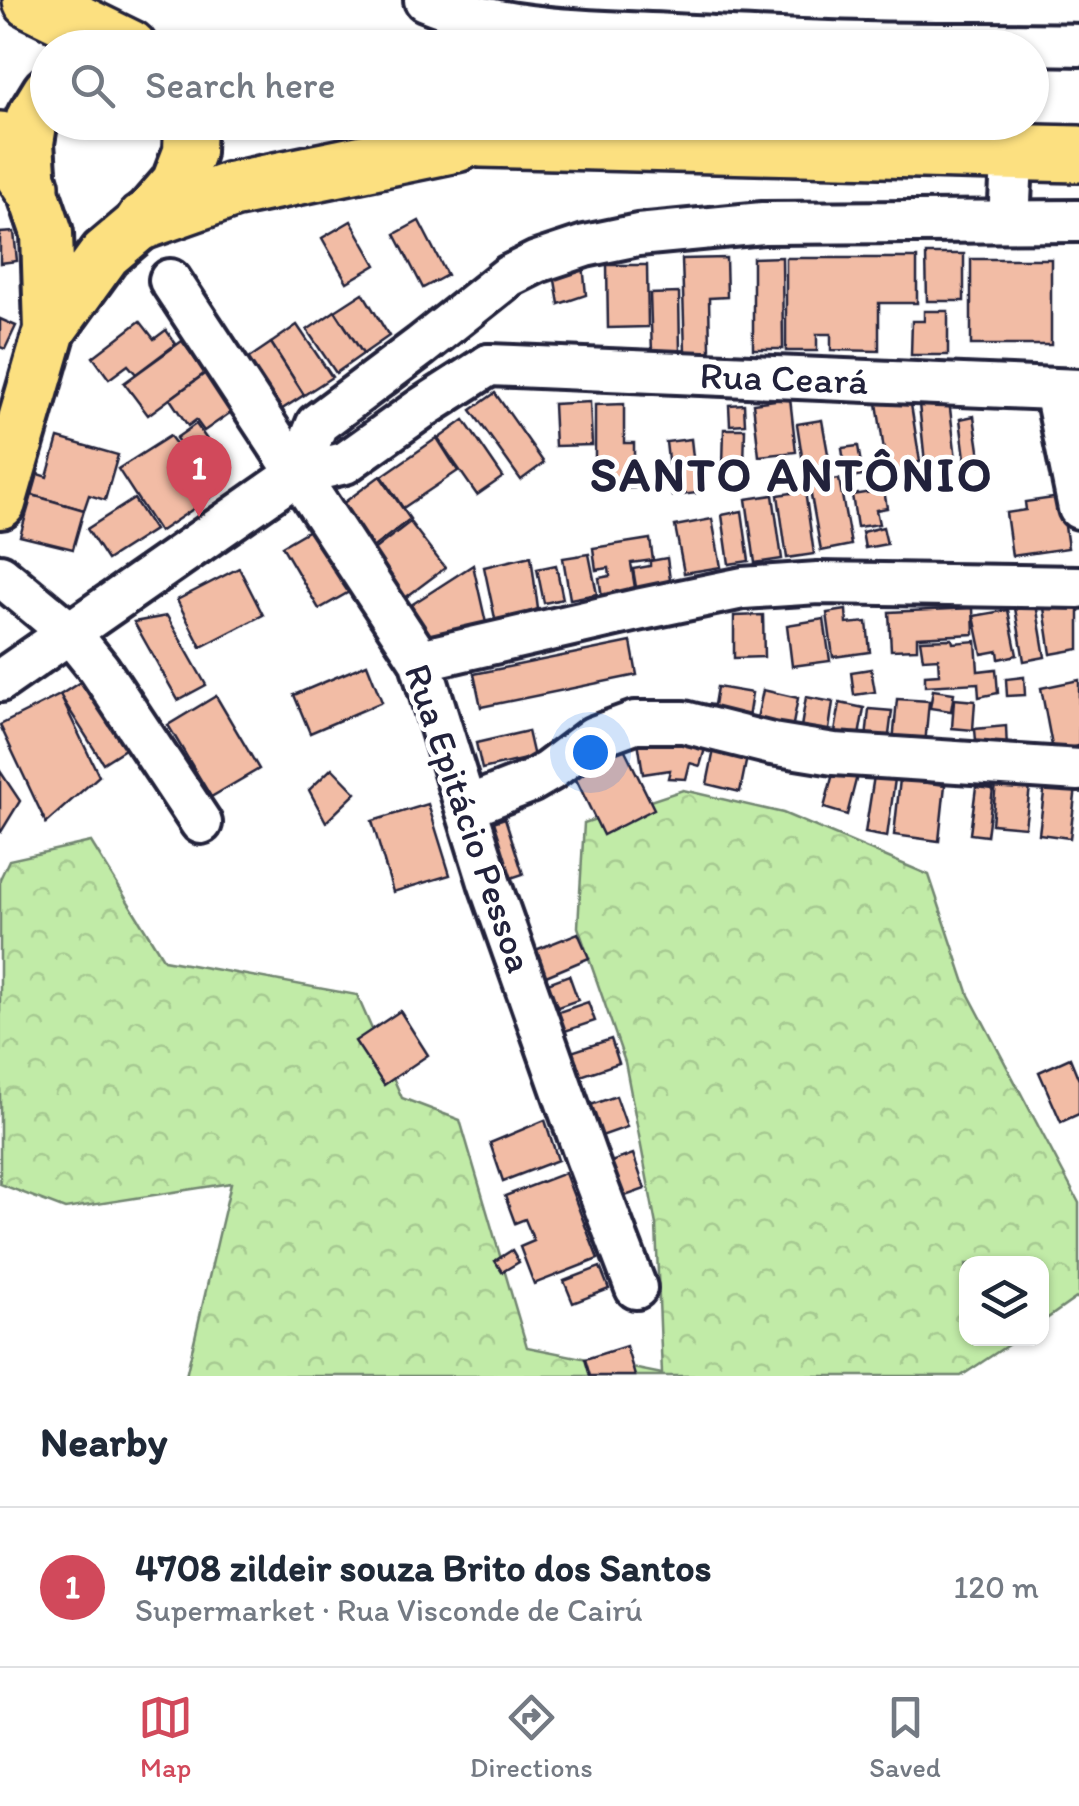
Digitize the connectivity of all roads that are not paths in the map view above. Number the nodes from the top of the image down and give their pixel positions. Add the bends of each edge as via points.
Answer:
1 (31, 0) edge
2 (425, 0) edge
3 (86, 30) edge
4 (604, 30) edge
5 (1049, 45) edge
6 (1079, 45) edge
7 (30, 130) edge
8 (0, 140) edge
9 (189, 140) edge
10 (471, 140) edge
11 (1014, 140) edge
12 (1022, 140) edge
13 (1079, 154) edge
14 (39, 210) junction
15 (1079, 221) edge
16 (1010, 222) junction
17 (124, 238) junction
18 (170, 280) dead end
19 (485, 295) junction
20 (50, 330) junction
21 (490, 365) junction
22 (1067, 390) edge
23 (296, 474) junction
24 (0, 503) edge
25 (1079, 508) edge
26 (0, 575) edge
27 (1079, 587) edge
28 (70, 633) junction
29 (420, 660) junction
30 (0, 681) edge
31 (1079, 770) edge
32 (466, 807) junction
33 (201, 823) dead end
34 (636, 1288) dead end

1 - 3 highway
2 - 4 street via 491,20
5 - 6 street
7 - 14 main road
8 - 14 highway
9 - 17 main road via 177,182
10 - 17 highway via 232,190
11 - 16 street
12 - 13 highway
14 - 17 main road via 73,250 90,254
14 - 20 main road
15 - 16 street
16 - 19 street via 763,223 638,235 537,262
17 - 20 main road
18 - 23 street, Rua Epitácio Pessoa
19 - 21 street
19 - 23 street via 317,424
20 - 24 main road
21 - 22 street, Rua Ceará
21 - 23 street via 345,463
22 - 25 street
23 - 28 street
23 - 29 street, Rua Epitácio Pessoa
26 - 28 street
27 - 29 street via 743,588
28 - 30 street
28 - 33 street
29 - 32 street, Rua Epitácio Pessoa
31 - 32 street via 834,754 684,722 635,722 594,737 530,782
32 - 34 street, Rua Epitácio Pessoa

